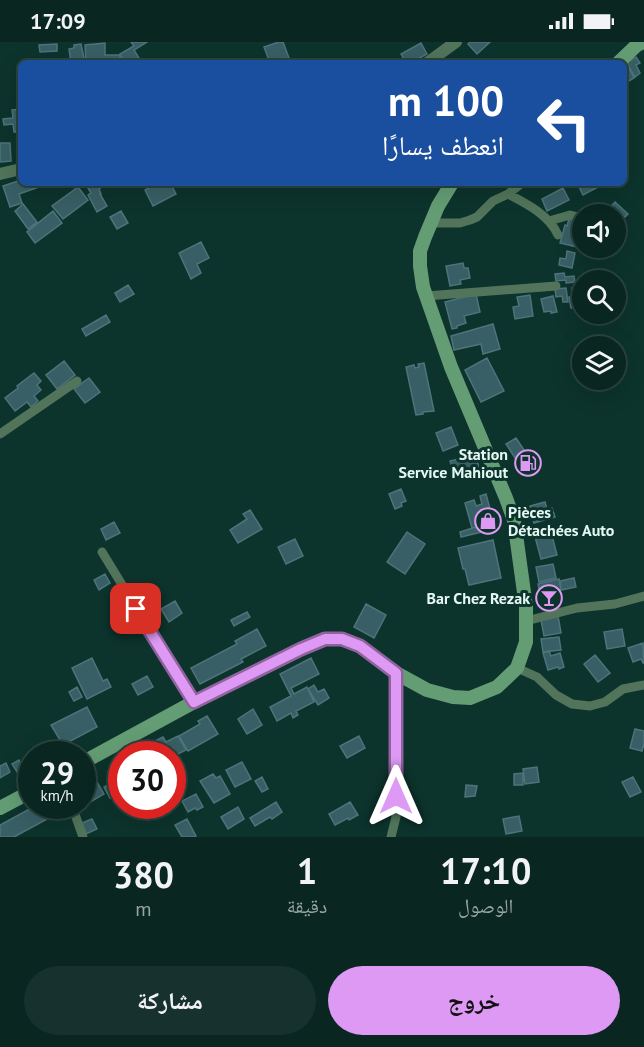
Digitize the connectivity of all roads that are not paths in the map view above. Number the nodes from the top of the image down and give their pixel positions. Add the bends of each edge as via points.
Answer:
1 (456, 42) edge
2 (644, 42) edge
3 (431, 60) edge
4 (621, 60) edge
5 (18, 171) edge
6 (0, 174) edge
7 (450, 186) edge
8 (518, 186) edge
9 (508, 194) junction
10 (572, 216) edge
11 (549, 221) junction
12 (431, 223) junction
13 (558, 235) dead end
14 (556, 286) dead end
15 (426, 296) junction
16 (77, 381) dead end
17 (0, 434) edge
18 (11, 438) dead end
19 (102, 552) dead end
20 (644, 596) edge
21 (526, 621) junction
22 (517, 668) junction
23 (396, 673) junction
24 (644, 685) edge
25 (194, 702) junction
26 (96, 755) edge
27 (18, 798) edge
28 (0, 808) edge
29 (77, 819) edge
30 (83, 837) edge
31 (391, 837) edge

1 - 3 street
2 - 4 main road
5 - 6 street
7 - 12 main road
8 - 9 street
9 - 11 street
9 - 12 street via 470,220
10 - 11 street
11 - 13 street
12 - 15 main road via 420,251
14 - 15 street
15 - 21 main road via 513,520
16 - 17 street
17 - 18 street
19 - 25 street
20 - 21 street
21 - 22 main road via 526,642
22 - 23 main road via 497,687 470,698 427,690
22 - 24 street via 537,677 572,704 590,706 605,702 623,689
23 - 25 main road via 360,646 342,639 325,639
23 - 31 street via 396,817
25 - 26 main road
27 - 28 main road
29 - 30 street

